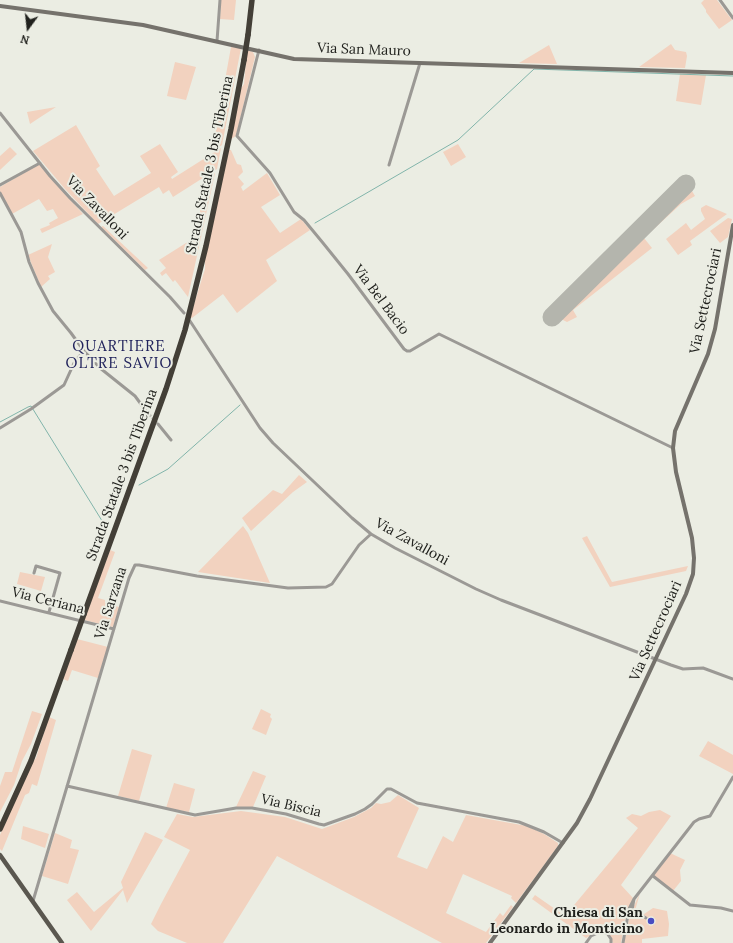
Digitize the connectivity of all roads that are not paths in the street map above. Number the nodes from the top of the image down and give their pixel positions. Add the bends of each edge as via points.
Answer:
1 (220, 0) edge
2 (249, 0) edge
3 (252, 0) edge
4 (720, 0) edge
5 (0, 6) edge
6 (733, 18) edge
7 (246, 35) junction
8 (217, 41) junction
9 (258, 50) junction
10 (420, 63) junction
11 (733, 73) edge
12 (0, 113) edge
13 (40, 162) junction
14 (389, 165) dead end
15 (0, 186) edge
16 (0, 193) edge
17 (733, 225) edge
18 (184, 313) dead end
19 (190, 321) dead end
20 (84, 351) junction
21 (146, 411) tunnel mouth
22 (158, 424) tunnel mouth
23 (0, 428) edge
24 (171, 440) dead end
25 (673, 448) junction
26 (371, 534) junction
27 (34, 573) dead end
28 (0, 601) edge
29 (49, 612) junction
30 (114, 629) junction
31 (70, 649) junction
32 (656, 659) junction
33 (733, 679) edge
34 (733, 777) edge
35 (67, 786) junction
36 (0, 821) edge
37 (0, 829) edge
38 (563, 843) junction
39 (0, 855) edge
40 (653, 876) junction
41 (634, 898) junction
42 (32, 901) junction
43 (733, 911) edge
44 (646, 918) dead end
45 (62, 943) edge
46 (490, 943) edge
47 (586, 943) edge
48 (612, 943) edge
49 (623, 943) edge

1 - 8 street
2 - 7 highway, Strada Statale 3 bis Tiberina
3 - 7 highway, Strada Statale 3 bis Tiberina
4 - 6 street
5 - 8 main road, Via San Mauro via 142,25
7 - 31 highway, Strada Statale 3 bis Tiberina, bridge via 218,180 196,276 173,359
8 - 9 main road, Via San Mauro
9 - 10 main road, Via San Mauro via 294,59
9 - 25 street, Via Bel Bacio via 237,136 270,174 294,212 312,229 407,352 439,334
10 - 11 main road, Via San Mauro
10 - 14 street
12 - 13 street, Via Zavalloni
13 - 15 street
13 - 18 street, Via Zavalloni via 70,198
16 - 20 street via 21,232 29,262 47,300
17 - 25 main road, Via Settecrociari via 708,354 675,431
19 - 26 street, Via Zavalloni via 260,428
20 - 21 street via 100,368 138,399
20 - 23 street via 75,361 64,385
22 - 24 street
25 - 32 main road, Via Settecrociari via 676,472 692,538 693,574
26 - 30 street, Via Sarzana via 359,545 332,584 326,587 288,588 135,565
26 - 32 street, Via Zavalloni via 501,600
27 - 29 street via 36,566 60,573
28 - 29 street, Via Ceriana
29 - 30 street, Via Ceriana
30 - 35 street, Via Sarzana
31 - 36 highway, Strada Statale 3 bis Tiberina
31 - 37 highway, Strada Statale 3 bis Tiberina via 30,761
32 - 33 street, Via Zavalloni via 681,668 703,668
32 - 38 main road, Via Settecrociari via 590,799
34 - 40 street via 710,816 694,822
35 - 38 street, Via Biscia via 195,815 252,808 324,825 365,809 387,788 417,803 519,822
35 - 42 street, Via Sarzana
38 - 46 main road, Via Settecrociari
39 - 42 main road
40 - 41 street
40 - 43 street via 690,905
41 - 44 street via 632,910
41 - 49 street via 629,909
42 - 45 main road
47 - 48 street via 590,936 600,932 606,933

